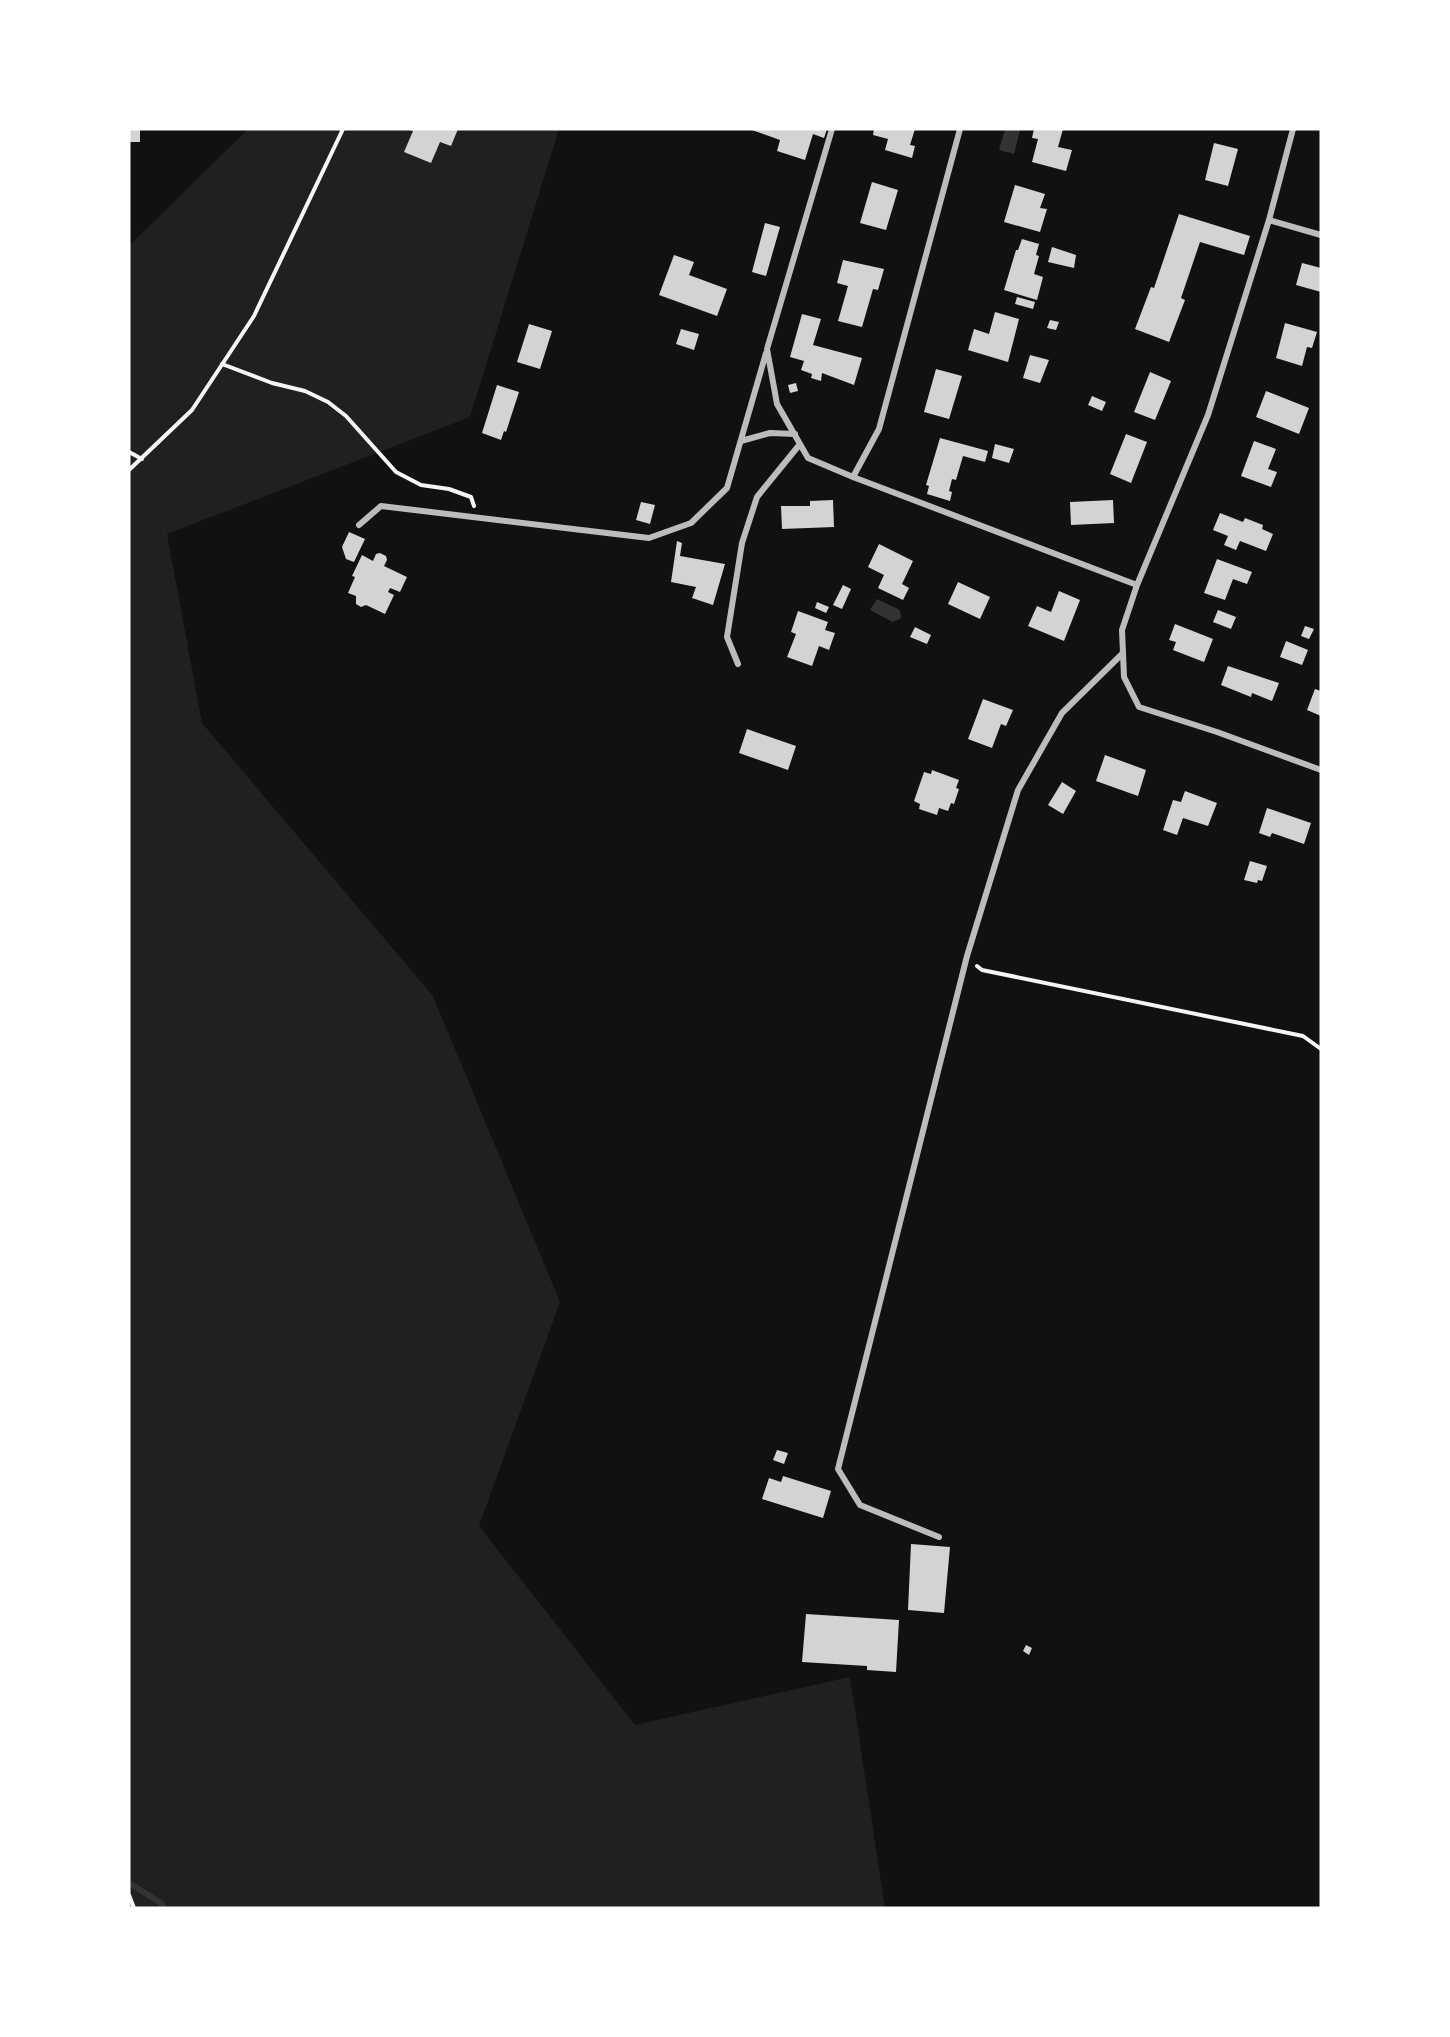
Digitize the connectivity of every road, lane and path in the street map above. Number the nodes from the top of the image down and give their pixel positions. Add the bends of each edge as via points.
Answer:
1 (343, 129) edge
2 (832, 129) edge
3 (960, 129) edge
4 (1293, 129) edge
5 (1269, 220) junction
6 (1321, 235) edge
7 (766, 349) junction
8 (222, 364) junction
9 (795, 434) junction
10 (741, 441) junction
11 (800, 444) junction
12 (129, 452) edge
13 (142, 459) junction
14 (129, 470) edge
15 (853, 477) junction
16 (479, 518) junction
17 (359, 525) dead end
18 (1137, 585) junction
19 (1123, 653) junction
20 (738, 664) dead end
21 (1321, 770) edge
22 (967, 956) junction
23 (1321, 1049) edge
24 (939, 1537) dead end
25 (129, 1894) edge
26 (134, 1908) edge

1 - 8 path via 254,316
2 - 7 street
3 - 15 street via 879,429
4 - 5 street
5 - 6 street
5 - 18 street via 1208,415
7 - 9 street via 777,404
7 - 10 street
8 - 13 path via 192,410
8 - 16 path via 328,402 346,416 396,472 421,485 449,489 471,498
9 - 10 street via 771,433
9 - 11 street
10 - 16 street via 727,488 691,523 649,538
11 - 15 street via 808,458
11 - 20 street via 757,497 742,543 726,637
12 - 13 path
13 - 14 path
15 - 18 street
16 - 17 street via 381,506
18 - 19 street via 1122,630
19 - 21 street via 1124,677 1139,707
19 - 22 street via 1062,713 1018,790
22 - 23 path via 982,970 1303,1036
22 - 24 street via 838,1469 860,1505
25 - 26 path

